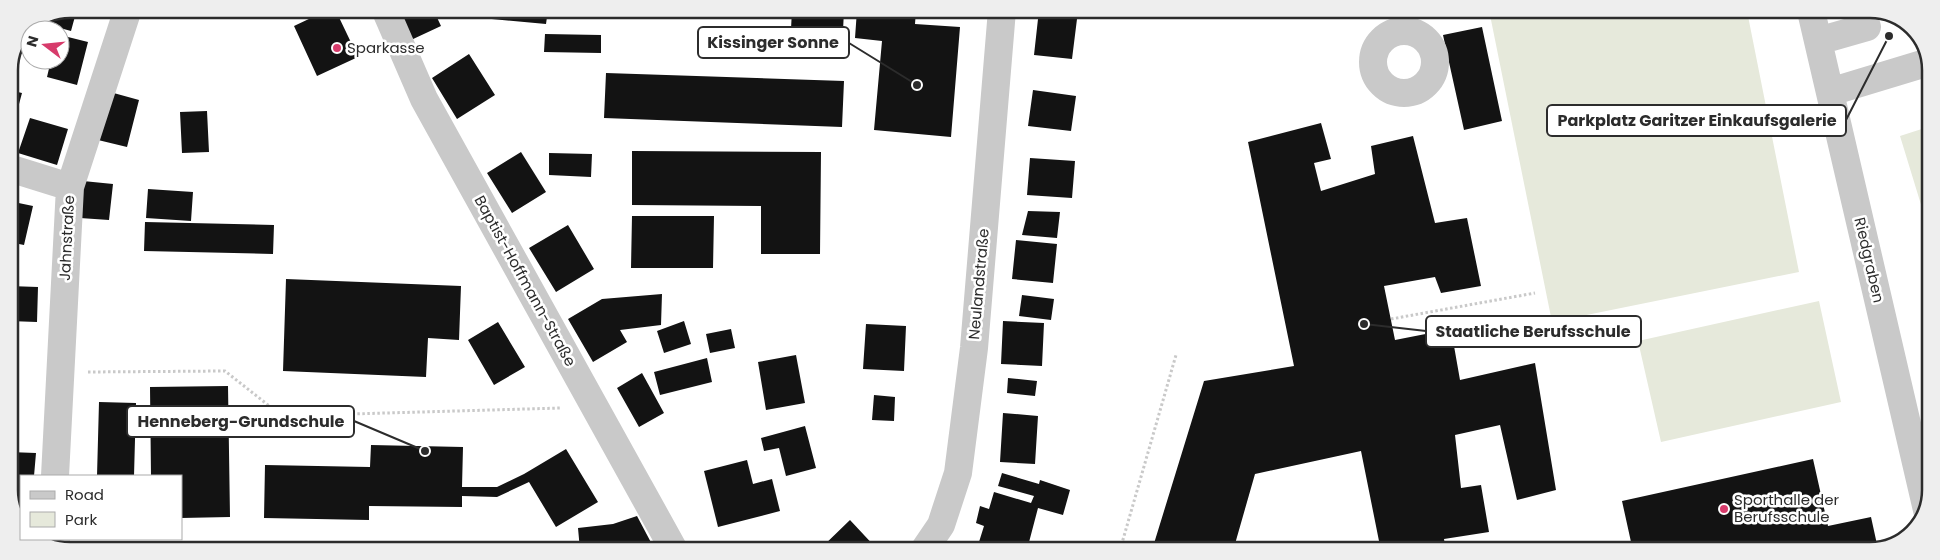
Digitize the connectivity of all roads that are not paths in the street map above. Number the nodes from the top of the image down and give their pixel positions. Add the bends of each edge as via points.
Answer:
1 (125, 18) edge
2 (389, 18) edge
3 (1001, 18) edge
4 (1813, 18) edge
5 (1867, 27) dead end
6 (1818, 41) junction
7 (1922, 64) edge
8 (1830, 92) junction
9 (18, 171) edge
10 (70, 187) junction
11 (55, 475) edge
12 (1922, 488) edge
13 (670, 542) edge
14 (929, 542) edge

1 - 10 street, Jahnstraße
2 - 13 street, Baptist-Hoffmann-Straße via 424,99
3 - 14 street, Neulandstraße via 974,348 958,473 941,525
4 - 6 street, Riedgraben
5 - 6 street
6 - 8 street, Riedgraben
7 - 8 street
8 - 12 street, Riedgraben
9 - 10 street
10 - 11 street, Jahnstraße

